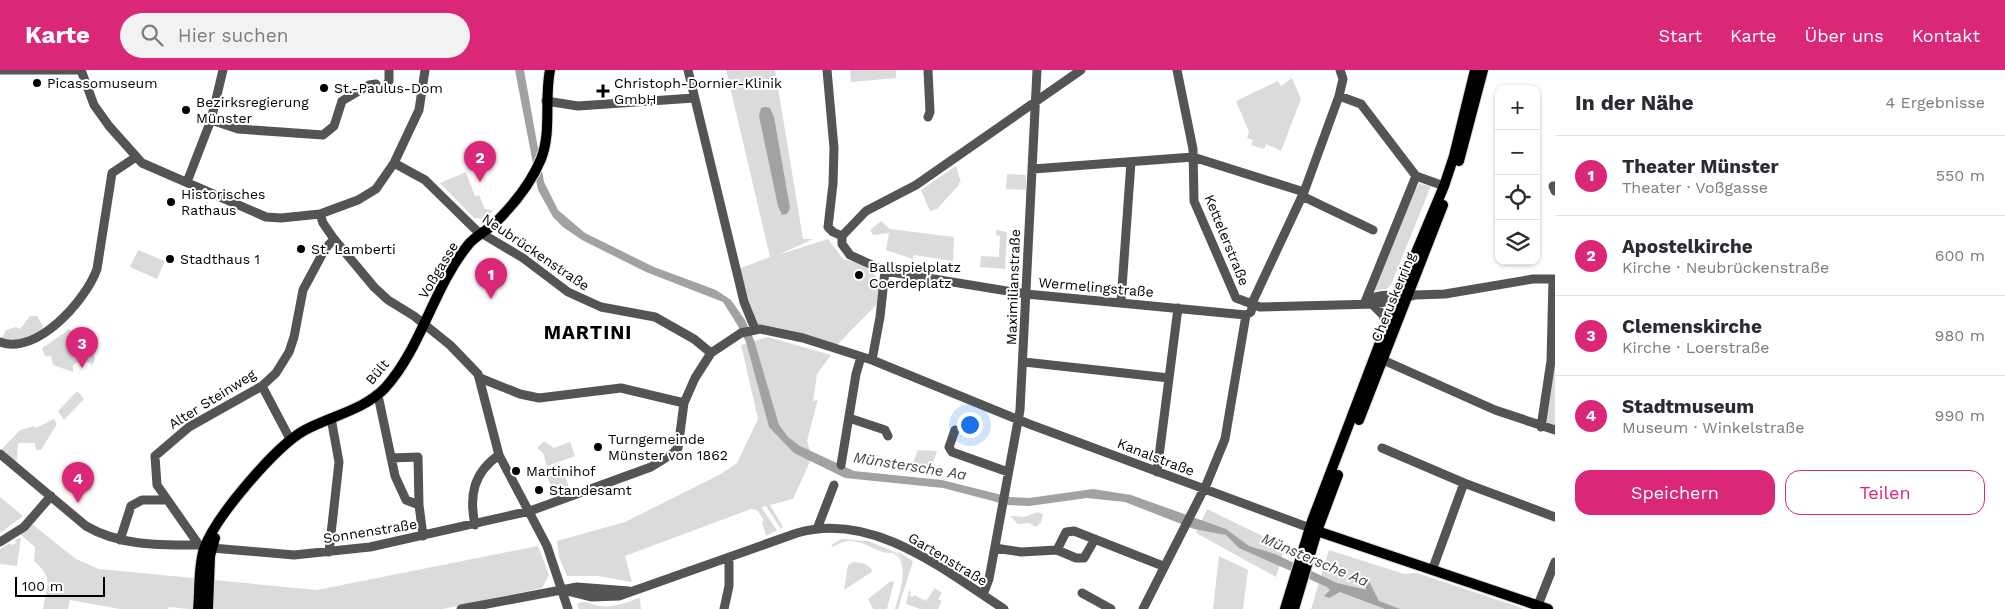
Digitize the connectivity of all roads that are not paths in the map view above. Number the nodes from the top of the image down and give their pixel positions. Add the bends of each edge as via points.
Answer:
1 (1, 70) edge
2 (80, 70) edge
3 (223, 70) edge
4 (389, 70) edge
5 (426, 70) edge
6 (550, 70) edge
7 (688, 70) edge
8 (827, 70) edge
9 (928, 70) edge
10 (1037, 70) edge
11 (1081, 70) edge
12 (1178, 70) edge
13 (1340, 70) edge
14 (1475, 70) edge
15 (1483, 70) edge
16 (376, 84) dead end
17 (387, 84) dead end
18 (1338, 96) junction
19 (694, 98) junction
20 (546, 100) junction
21 (1036, 102) junction
22 (928, 117) dead end
23 (211, 120) junction
24 (136, 157) junction
25 (1193, 157) junction
26 (1131, 162) junction
27 (394, 163) junction
28 (1033, 169) junction
29 (1416, 176) junction
30 (187, 182) junction
31 (1444, 186) junction
32 (1555, 186) edge
33 (1555, 191) edge
34 (1303, 194) junction
35 (320, 214) junction
36 (1373, 230) dead end
37 (479, 232) junction
38 (842, 236) junction
39 (334, 239) junction
40 (885, 271) junction
41 (1554, 279) edge
42 (1026, 294) junction
43 (1409, 296) junction
44 (1397, 298) junction
45 (1121, 302) junction
46 (1368, 303) junction
47 (1254, 305) junction
48 (1178, 308) junction
49 (1246, 315) junction
50 (423, 324) junction
51 (748, 331) junction
52 (1385, 331) junction
53 (0, 342) edge
54 (711, 353) junction
55 (861, 357) junction
56 (872, 360) junction
57 (1383, 360) junction
58 (1553, 361) edge
59 (1024, 362) junction
60 (480, 378) junction
61 (1169, 378) junction
62 (262, 386) junction
63 (376, 395) junction
64 (684, 403) junction
65 (331, 418) junction
66 (849, 418) junction
67 (1019, 419) junction
68 (1541, 427) junction
69 (955, 430) dead end
70 (1555, 430) edge
71 (888, 436) dead end
72 (290, 439) junction
73 (1382, 448) dead end
74 (0, 454) edge
75 (499, 455) junction
76 (391, 458) junction
77 (841, 465) dead end
78 (1008, 472) junction
79 (1158, 472) junction
80 (1464, 483) junction
81 (834, 485) dead end
82 (1203, 489) junction
83 (51, 496) junction
84 (167, 500) junction
85 (419, 505) junction
86 (530, 511) junction
87 (1555, 517) edge
88 (475, 525) junction
89 (817, 529) junction
90 (1314, 530) junction
91 (423, 536) junction
92 (1095, 539) junction
93 (120, 540) junction
94 (0, 542) edge
95 (205, 547) junction
96 (995, 548) junction
97 (1056, 550) junction
98 (329, 552) junction
99 (729, 557) junction
100 (1555, 562) edge
101 (1163, 566) junction
102 (1433, 568) junction
103 (1297, 585) junction
104 (563, 590) junction
105 (1082, 593) dead end
106 (983, 595) junction
107 (1538, 605) junction
108 (198, 609) edge
109 (208, 609) edge
110 (461, 609) edge
111 (568, 609) edge
112 (724, 609) edge
113 (1004, 609) edge
114 (1111, 609) edge
115 (1143, 609) edge
116 (1285, 609) edge
117 (1294, 609) edge
118 (1548, 609) edge

1 - 2 street
2 - 24 street via 94,104
3 - 23 street
4 - 17 street
5 - 27 street via 423,96
6 - 20 main road, Voßgasse
7 - 19 street
8 - 38 street, Wermelingstraße via 834,148 828,227
9 - 22 street
10 - 21 street, Maximilianstraße
11 - 21 street
12 - 25 street, Kettelerstraße
13 - 18 street via 1343,79
14 - 31 main road, Cheruskerring
15 - 43 main road, Cheruskerring via 1461,157
16 - 23 street via 344,100 332,129 318,136 238,129
18 - 29 street via 1361,104
18 - 34 street
19 - 20 street via 578,106
19 - 51 street via 746,308
20 - 37 main road, Voßgasse via 546,139 538,165 505,212
21 - 28 street, Maximilianstraße
21 - 38 street via 916,186 866,211
23 - 30 street
24 - 30 street via 144,164
24 - 53 street via 112,173 92,283 62,317 34,339 18,345
25 - 26 street
25 - 34 street
25 - 47 street, Kettelerstraße via 1194,201 1236,298
26 - 28 street
26 - 45 street
27 - 35 street via 381,184 363,198
27 - 37 street, Neubrückenstraße via 433,186
28 - 42 street, Maximilianstraße
29 - 31 street
29 - 46 street, Cheruskerring
30 - 35 street via 266,216
31 - 44 main road, Cheruskerring
32 - 33 street
34 - 36 street
34 - 47 street via 1253,301
35 - 39 street
37 - 50 main road, Voßgasse via 463,252
37 - 54 street, Neubrückenstraße via 581,299 601,308 654,317
38 - 40 street, Wermelingstraße via 842,244 850,255
39 - 50 street via 377,290
39 - 62 street, Alter Steinweg via 324,249 303,290 289,352 276,373
40 - 42 street, Wermelingstraße
40 - 56 street
41 - 43 street
41 - 58 street
42 - 45 street, Wermelingstraße
42 - 59 street, Maximilianstraße
43 - 44 street
43 - 57 main road, Cheruskerring
44 - 46 street
44 - 52 main road, Cheruskerring
45 - 48 street, Wermelingstraße
46 - 47 street
46 - 52 street via 1383,315
47 - 49 street
48 - 49 street, Wermelingstraße
48 - 61 street
49 - 82 street via 1224,439
50 - 60 street via 457,352
50 - 63 main road, Bült via 397,372
51 - 54 street
51 - 55 street, Kanalstraße via 788,334
52 - 90 main road, Cheruskerring
54 - 64 street, Sonnenstraße
55 - 56 street, Kanalstraße
55 - 66 street
56 - 67 street, Kanalstraße
57 - 68 street
57 - 90 main road, Cheruskerring
58 - 68 street
59 - 61 street
59 - 67 street, Maximilianstraße
60 - 64 street via 539,398 621,388
60 - 75 street
61 - 79 street
62 - 72 street
62 - 84 street, Alter Steinweg via 189,427 155,456 157,485
63 - 65 main road, Bült
63 - 76 street
64 - 86 street, Sonnenstraße via 680,440 674,452 651,467
65 - 72 main road, Bült
65 - 98 street via 339,462
66 - 71 street via 885,430
66 - 77 street
67 - 78 street, Maximilianstraße
67 - 79 street, Kanalstraße
68 - 70 street
69 - 78 street via 949,447 952,452
72 - 95 main road via 232,502
73 - 80 street
74 - 83 street, Sonnenstraße
75 - 86 street
75 - 88 street via 482,469 475,482 472,509
76 - 85 street via 403,496 410,503
76 - 85 street via 418,457
78 - 96 street, Maximilianstraße
79 - 82 street, Kanalstraße
80 - 87 street
80 - 102 street
81 - 89 street
82 - 90 street, Kanalstraße
82 - 101 street
83 - 93 street, Sonnenstraße via 86,526
83 - 94 street via 24,527
84 - 93 street via 142,500 130,506
84 - 95 street, Alter Steinweg
85 - 91 street
86 - 88 street, Sonnenstraße
86 - 104 street via 550,550
88 - 91 street, Sonnenstraße
89 - 99 street, Gartenstraße
89 - 106 street, Gartenstraße via 864,533 904,546
90 - 102 main road, Kanalstraße
90 - 103 main road
91 - 98 street, Sonnenstraße
92 - 97 street via 1068,531
92 - 97 street via 1084,558
92 - 101 street
93 - 95 street, Sonnenstraße
95 - 98 street, Sonnenstraße via 286,555
95 - 108 main road
95 - 109 main road
96 - 97 street via 1027,552
96 - 106 street, Maximilianstraße
99 - 104 street, Gartenstraße via 632,592 577,587
99 - 112 street via 729,586
100 - 107 street
101 - 115 street
102 - 107 main road, Kanalstraße
103 - 116 main road
103 - 117 main road
104 - 110 street, Gartenstraße
104 - 111 street
105 - 114 street
106 - 113 street, Gartenstraße
107 - 118 main road, Kanalstraße

